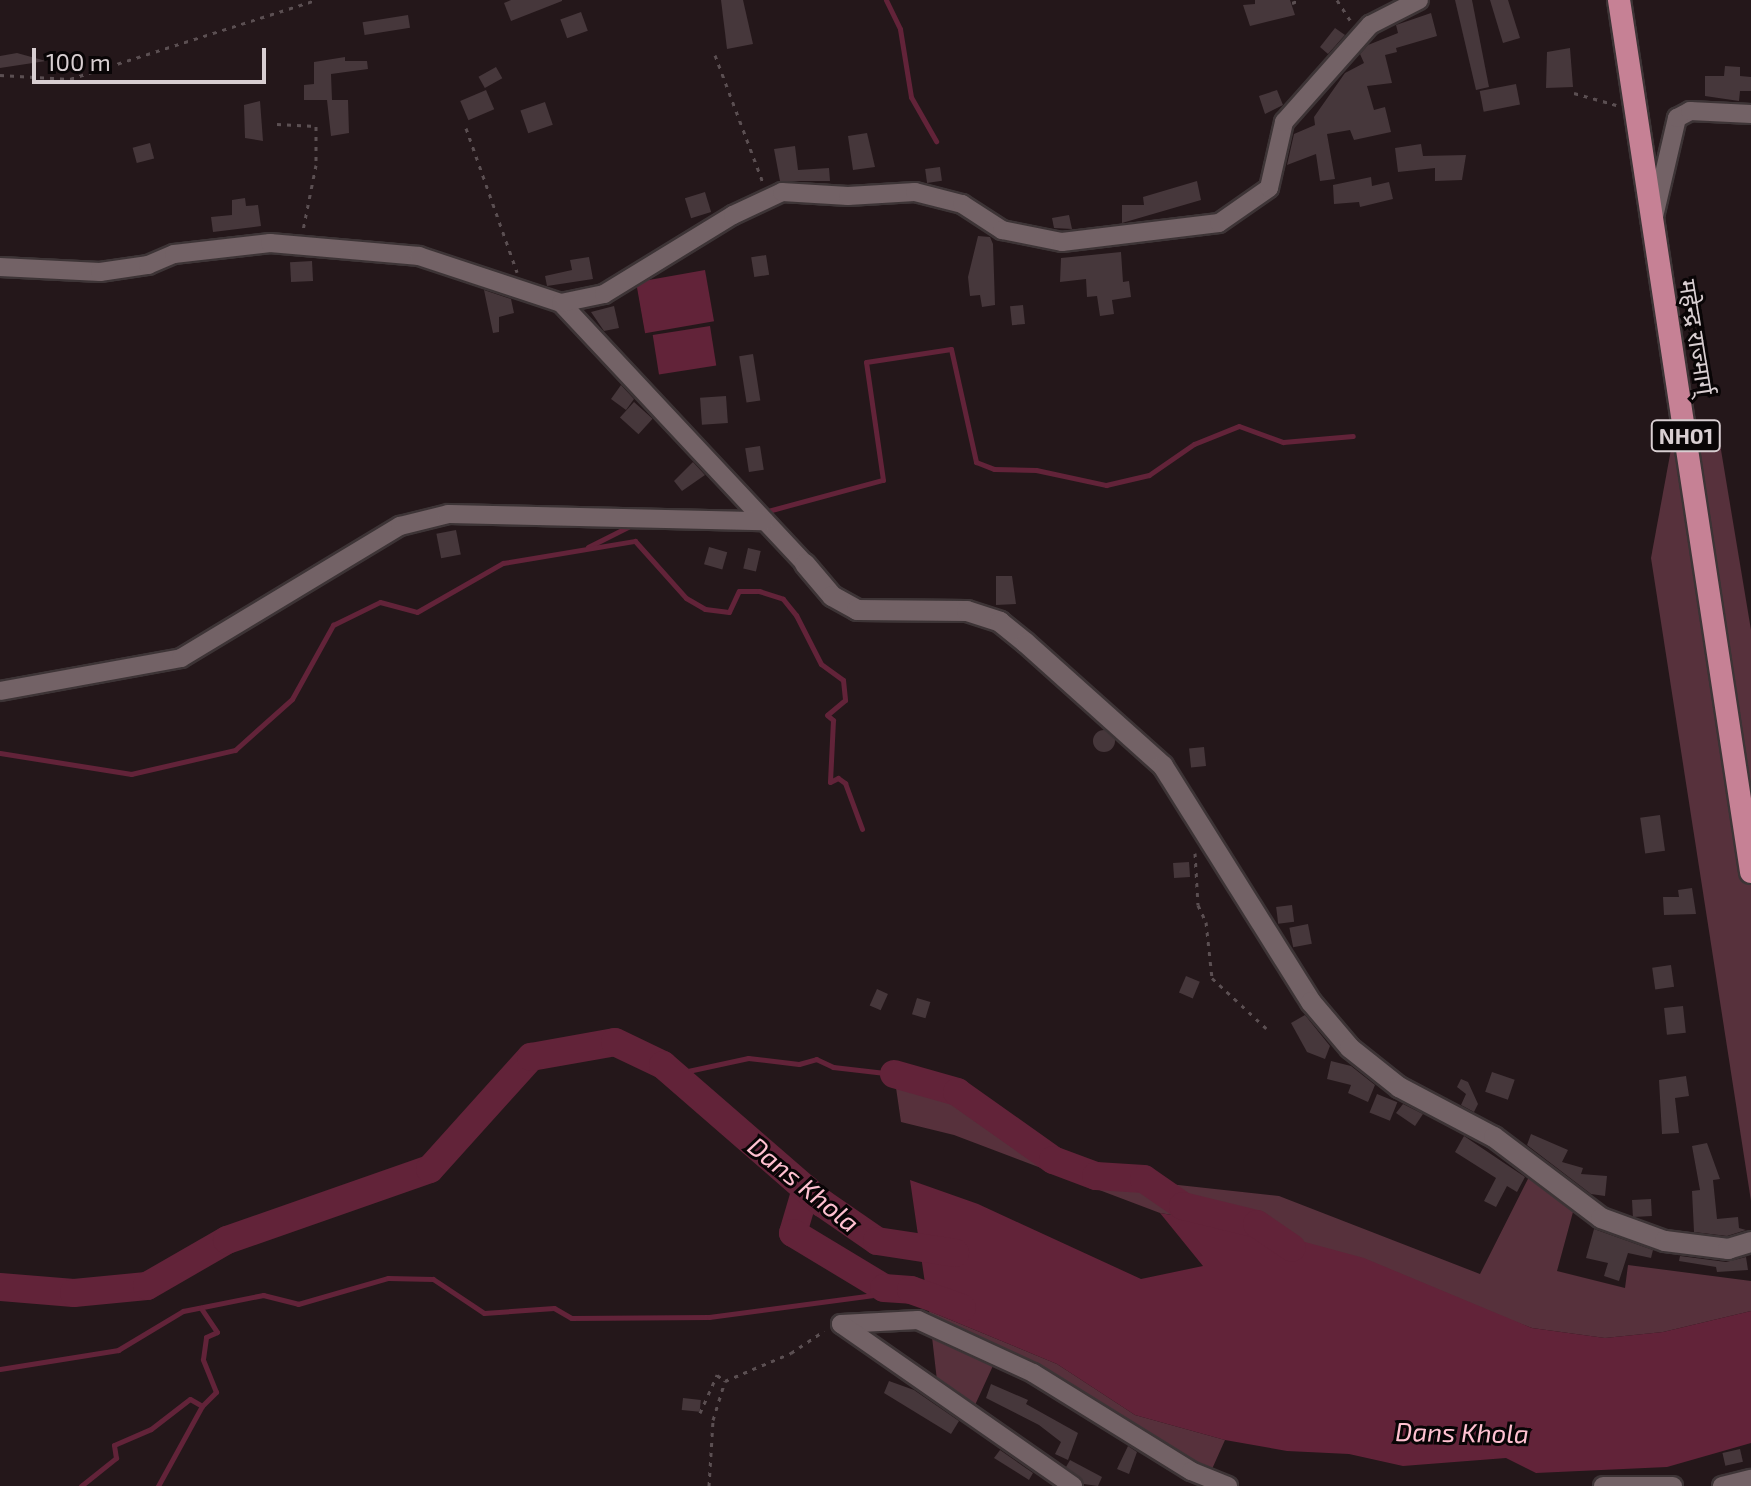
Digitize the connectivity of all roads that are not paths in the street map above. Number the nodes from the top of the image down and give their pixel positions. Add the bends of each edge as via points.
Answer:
1 (1419, 0) edge
2 (1619, 0) edge
3 (1751, 114) edge
4 (1653, 221) junction
5 (0, 267) edge
6 (561, 303) junction
7 (765, 521) junction
8 (805, 564) joint
9 (0, 691) edge
10 (1751, 872) edge
11 (1751, 1242) edge
12 (1751, 1479) edge
13 (1208, 1482) edge
14 (1073, 1486) edge
15 (1228, 1486) edge
16 (1603, 1486) edge
17 (1673, 1486) edge
18 (1722, 1486) edge

1 - 6 street via 1370,25 1284,122 1269,188 1219,223 1062,242 1002,230 962,204 915,192 782,192 604,294
2 - 4 highway, महेन्द्र राज्मार्ग् / NH01
3 - 4 street via 1690,111 1677,118
4 - 10 highway, महेन्द्र राज्मार्ग् / NH01
5 - 6 street via 100,272 148,265 174,254 270,243 419,256
6 - 7 street
7 - 8 street
7 - 9 street via 448,514 400,526 181,658
8 - 11 street via 832,596 857,610 967,611 1000,622 1026,643 1163,766 1311,1002 1350,1048 1399,1087 1494,1137 1601,1218 1665,1241 1728,1249
12 - 18 street
13 - 14 street via 1033,1373 918,1320 841,1324
13 - 15 street
16 - 17 street

